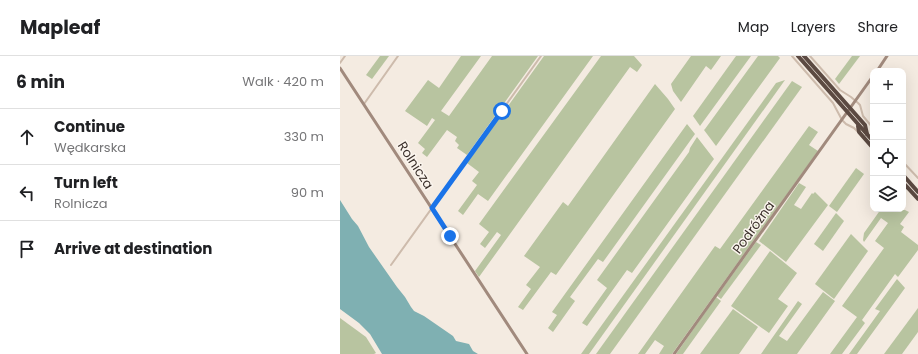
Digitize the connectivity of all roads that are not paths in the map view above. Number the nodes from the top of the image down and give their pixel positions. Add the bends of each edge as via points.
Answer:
1 (345, 56) edge
2 (398, 56) edge
3 (541, 56) edge
4 (792, 56) edge
5 (798, 56) edge
6 (804, 56) edge
7 (810, 56) edge
8 (887, 56) edge
9 (340, 63) edge
10 (340, 68) edge
11 (878, 68) edge
12 (870, 80) edge
13 (856, 100) junction
14 (364, 104) junction
15 (848, 110) junction
16 (842, 120) junction
17 (858, 124) junction
18 (870, 124) edge
19 (859, 132) junction
20 (867, 134) junction
21 (872, 140) edge
22 (870, 145) edge
23 (906, 165) edge
24 (904, 176) edge
25 (918, 178) edge
26 (906, 186) edge
27 (918, 192) edge
28 (918, 199) edge
29 (432, 208) junction
30 (391, 265) dead end
31 (527, 354) edge
32 (674, 354) edge

1 - 9 street
2 - 14 street
3 - 29 street
4 - 16 street via 833,103
5 - 15 highway
6 - 15 highway
7 - 13 street via 840,90
8 - 11 street
10 - 14 street, Rolnicza
12 - 13 street, Podróżna
13 - 15 street, Podróżna
13 - 18 street
14 - 29 street, Rolnicza
15 - 16 street, Podróżna
15 - 17 highway
15 - 20 highway via 864,125
16 - 19 street
16 - 32 street, Podróżna
17 - 19 highway
17 - 20 highway
19 - 22 highway
20 - 21 highway
23 - 25 street
24 - 27 highway
26 - 28 highway
29 - 30 street
29 - 31 street, Rolnicza

